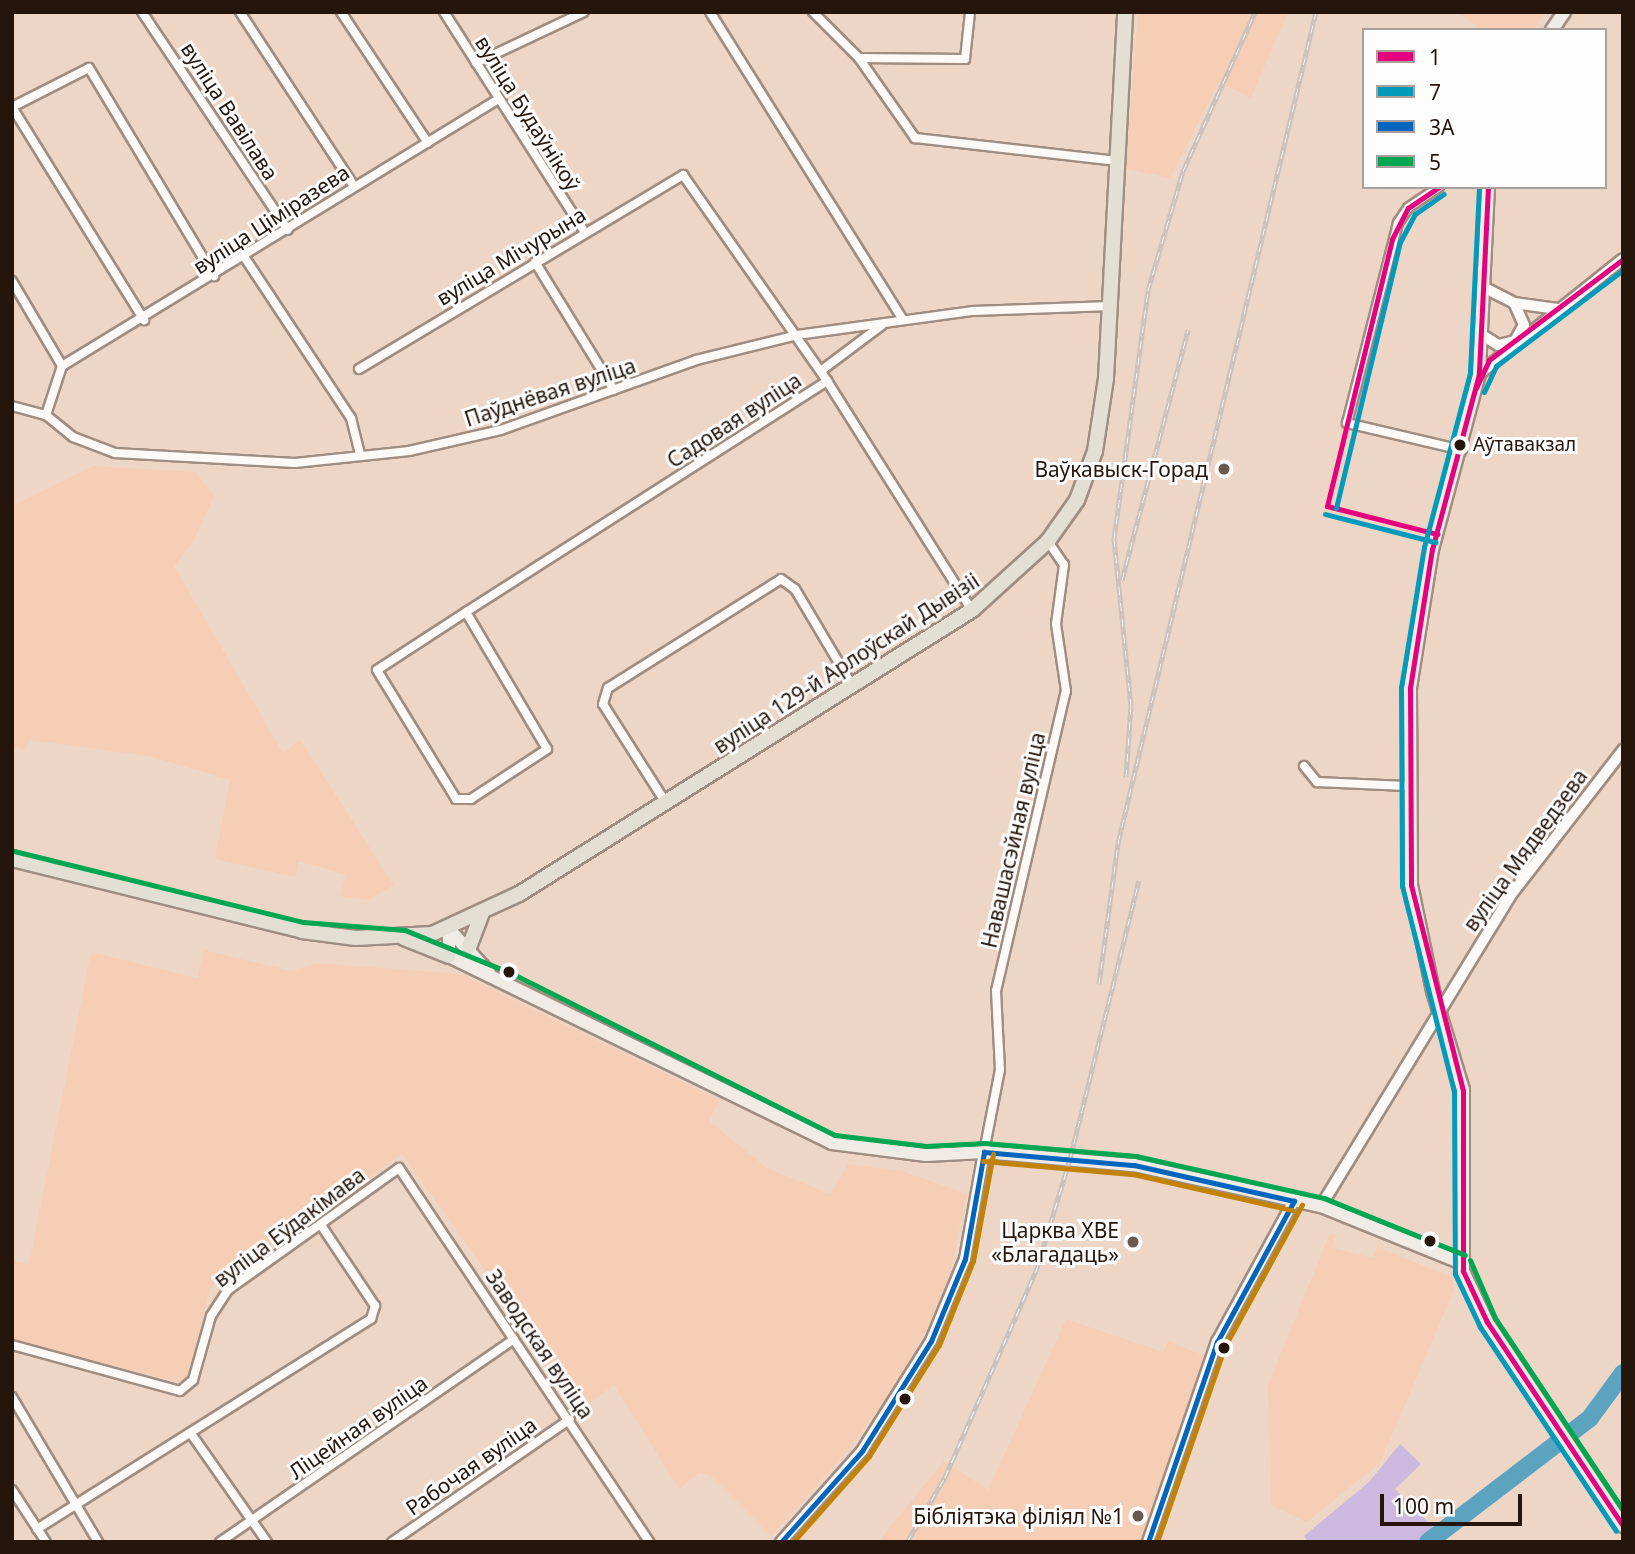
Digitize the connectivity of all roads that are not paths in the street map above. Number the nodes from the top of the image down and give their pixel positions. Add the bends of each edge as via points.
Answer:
1 (142, 12) edge
2 (240, 12) edge
3 (341, 12) edge
4 (444, 12) edge
5 (584, 12) edge
6 (710, 12) edge
7 (813, 12) edge
8 (970, 12) edge
9 (1125, 12) edge
10 (1564, 12) edge
11 (1553, 28) edge
12 (859, 58) junction
13 (476, 63) junction
14 (497, 100) junction
15 (12, 107) edge
16 (428, 143) junction
17 (1118, 161) junction
18 (354, 186) junction
19 (1436, 189) edge
20 (1488, 189) edge
21 (288, 230) junction
22 (584, 231) junction
23 (245, 258) junction
24 (1623, 259) edge
25 (535, 262) junction
26 (214, 276) junction
27 (12, 281) edge
28 (1483, 287) junction
29 (1511, 302) junction
30 (1111, 306) junction
31 (1558, 309) junction
32 (144, 320) junction
33 (903, 320) junction
34 (887, 322) junction
35 (1478, 327) junction
36 (797, 335) junction
37 (1515, 341) junction
38 (62, 366) junction
39 (359, 369) dead end
40 (822, 370) junction
41 (1479, 374) junction
42 (827, 381) junction
43 (614, 390) junction
44 (12, 406) edge
45 (47, 415) junction
46 (1462, 450) junction
47 (360, 455) junction
48 (1048, 541) junction
49 (972, 610) junction
50 (466, 612) junction
51 (852, 685) junction
52 (1623, 750) edge
53 (1304, 766) dead end
54 (1406, 786) junction
55 (666, 803) junction
56 (12, 859) edge
57 (481, 915) junction
58 (449, 929) junction
59 (403, 938) junction
60 (469, 947) junction
61 (449, 956) junction
62 (489, 972) junction
63 (1437, 1009) junction
64 (984, 1152) junction
65 (399, 1168) joint
66 (1294, 1201) junction
67 (1321, 1206) junction
68 (321, 1224) junction
69 (1462, 1263) junction
70 (514, 1339) junction
71 (12, 1345) edge
72 (12, 1397) edge
73 (570, 1419) junction
74 (192, 1435) junction
75 (12, 1490) edge
76 (78, 1508) junction
77 (252, 1521) junction
78 (1623, 1526) edge
79 (37, 1528) junction
80 (46, 1542) edge
81 (98, 1542) edge
82 (220, 1542) edge
83 (267, 1542) edge
84 (392, 1542) edge
85 (649, 1542) edge
86 (781, 1542) edge
87 (1148, 1542) edge

1 - 21 street, вуліца Вавілава
2 - 18 street
3 - 16 street
4 - 13 street, вуліца Будаўнікоў
5 - 13 street
6 - 33 street
7 - 12 street
8 - 12 street via 965,59
9 - 17 main road, вуліца 129-й Арлоўскай Дывізіі
10 - 11 main road
12 - 17 street via 915,138
13 - 14 street, вуліца Будаўнікоў
14 - 16 street, вуліца Ціміразева
14 - 22 street, вуліца Будаўнікоў
15 - 26 street via 89,68
15 - 32 street
16 - 18 street, вуліца Ціміразева
17 - 30 main road, вуліца 129-й Арлоўскай Дывізіі
18 - 21 street, вуліца Ціміразева
19 - 46 street via 1408,208 1398,223 1347,423
20 - 28 main road
21 - 23 street, вуліца Ціміразева
22 - 25 street, вуліца Мічурына
22 - 36 street, вуліца Мічурына via 682,174
23 - 26 street, вуліца Ціміразева
23 - 47 street via 351,418
24 - 31 street
25 - 39 street, вуліца Мічурына
25 - 43 street
26 - 32 street, вуліца Ціміразева
27 - 38 street
28 - 29 street
28 - 35 main road
29 - 31 street
29 - 35 street
29 - 37 street via 1524,325
30 - 33 street, Паўднёвая вуліца
30 - 48 main road, вуліца 129-й Арлоўскай Дывізіі via 1095,451 1077,500
31 - 37 street
32 - 38 street, вуліца Ціміразева
33 - 34 street, Паўднёвая вуліца
34 - 36 street, Паўднёвая вуліца
34 - 40 street
35 - 37 street via 1491,344
35 - 41 main road
36 - 40 street
36 - 43 street, Паўднёвая вуліца via 696,360
37 - 41 street
38 - 45 street
40 - 42 street
41 - 46 main road
42 - 49 street, Садовая вуліца
42 - 50 street, Садовая вуліца
43 - 47 street, Паўднёвая вуліца via 501,430
44 - 45 street
45 - 47 street, Паўднёвая вуліца via 73,437 115,453 295,463
46 - 54 main road via 1432,549 1419,625
48 - 49 main road, вуліца 129-й Арлоўскай Дывізіі
48 - 64 street, Навашасэйная вуліца via 1065,565 1056,624 1066,691 996,990 1000,1070
49 - 51 main road, вуліца 129-й Арлоўскай Дывізіі
50 - 50 street, Садовая вуліца via 377,670 456,799 471,799 547,749
51 - 55 main road, вуліца 129-й Арлоўскай Дывізіі
51 - 55 street via 795,589 781,579 608,688 603,704
52 - 63 street, вуліца Мядведзева via 1513,892
53 - 54 street via 1317,782
54 - 63 main road via 1411,885
55 - 57 main road, вуліца 129-й Арлоўскай Дывізіі
56 - 59 main road via 303,931
57 - 58 main road, вуліца 129-й Арлоўскай Дывізіі
57 - 60 main road
58 - 59 main road, вуліца 129-й Арлоўскай Дывізіі
58 - 60 main road
58 - 61 main road
59 - 61 main road
60 - 62 main road
61 - 62 main road
62 - 64 main road via 816,1138 877,1151
63 - 67 street, вуліца Мядведзева
63 - 69 main road via 1463,1090
64 - 66 main road via 1134,1165
64 - 86 street via 965,1259 931,1341 862,1451
65 - 68 street, вуліца Еўдакімава
65 - 70 street, Заводская вуліца
66 - 67 main road
66 - 87 street via 1217,1342
67 - 69 main road
68 - 71 street, вуліца Еўдакімава via 217,1304 193,1380 180,1391
68 - 74 street via 375,1306 359,1329
69 - 78 main road via 1487,1322
70 - 73 street, Заводская вуліца
70 - 77 street, Ліцейная вуліца
72 - 76 street
73 - 84 street, Рабочая вуліца
73 - 85 street, Заводская вуліца
74 - 76 street
74 - 77 street
75 - 79 street
76 - 79 street
76 - 81 street
77 - 82 street, Ліцейная вуліца
77 - 83 street
79 - 80 street

